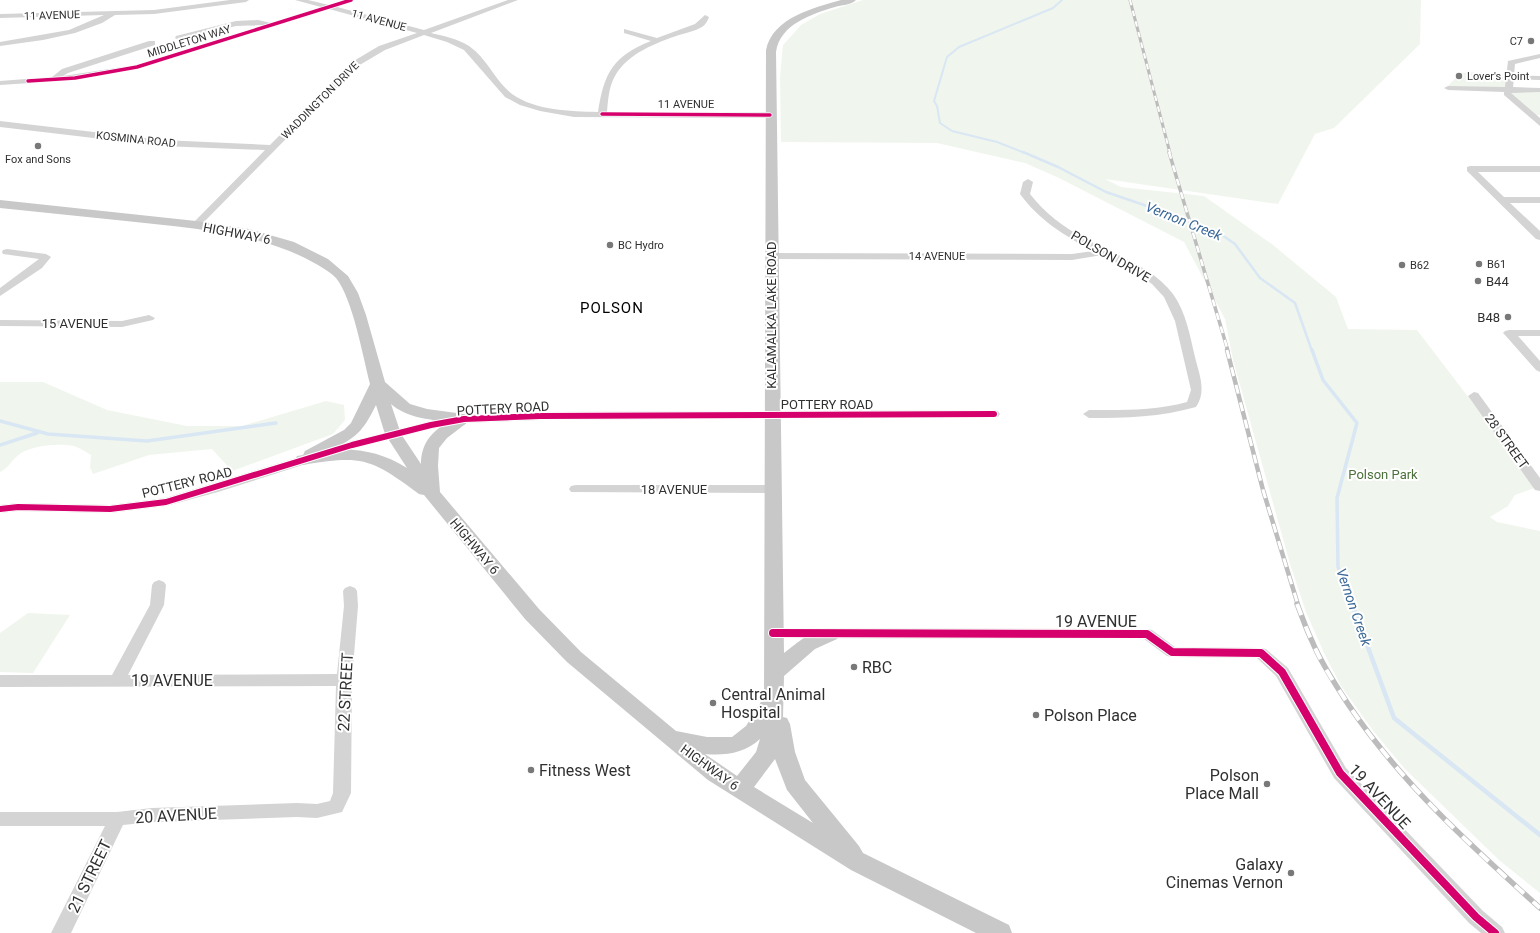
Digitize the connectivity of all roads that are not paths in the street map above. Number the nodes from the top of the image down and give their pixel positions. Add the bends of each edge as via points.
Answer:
1 (246, 0) edge
2 (298, 0) edge
3 (351, 0) edge
4 (515, 0) edge
5 (851, 0) edge
6 (330, 7) junction
7 (114, 13) junction
8 (0, 16) edge
9 (705, 17) dead end
10 (274, 26) junction
11 (627, 31) dead end
12 (425, 33) junction
13 (179, 38) dead end
14 (659, 41) junction
15 (152, 43) dead end
16 (0, 44) edge
17 (1540, 56) edge
18 (1510, 77) junction
19 (1540, 78) edge
20 (54, 80) junction
21 (0, 83) edge
22 (1448, 88) dead end
23 (1509, 90) junction
24 (1540, 90) edge
25 (602, 114) junction
26 (770, 114) junction
27 (1540, 123) edge
28 (0, 124) edge
29 (273, 148) junction
30 (1540, 169) edge
31 (1028, 182) dead end
32 (1503, 200) junction
33 (1540, 200) edge
34 (0, 204) edge
35 (196, 225) junction
36 (1538, 232) edge
37 (7, 252) dead end
38 (1103, 252) junction
39 (771, 256) junction
40 (0, 293) edge
41 (149, 318) dead end
42 (0, 323) edge
43 (1540, 333) edge
44 (1540, 368) edge
45 (378, 384) junction
46 (1474, 396) dead end
47 (994, 414) dead end
48 (1090, 414) dead end
49 (772, 415) junction
50 (464, 419) junction
51 (393, 434) junction
52 (302, 460) junction
53 (1540, 487) edge
54 (576, 489) dead end
55 (771, 489) junction
56 (431, 493) junction
57 (0, 509) edge
58 (159, 585) dead end
59 (350, 591) dead end
60 (773, 633) junction
61 (830, 634) junction
62 (773, 674) junction
63 (117, 680) junction
64 (344, 680) junction
65 (0, 681) edge
66 (774, 697) junction
67 (669, 737) junction
68 (740, 789) junction
69 (342, 793) joint
70 (0, 819) edge
71 (117, 819) junction
72 (859, 863) junction
73 (61, 933) edge
74 (1000, 933) edge
75 (1495, 933) edge

1 - 7 street, 11 AVENUE via 185,9
2 - 6 street, 11 AVENUE
3 - 6 street, MIDDLETON WAY
4 - 12 street, WADDINGTON DRIVE
5 - 26 main road, KALAMALKA LAKE ROAD via 811,12 792,22 777,35 771,56
6 - 10 street, MIDDLETON WAY
6 - 12 street, 11 AVENUE
7 - 8 street, 11 AVENUE
7 - 16 street via 102,20 61,34
9 - 14 street via 698,26
10 - 13 street, MIDDLETON WAY via 264,22 246,23
10 - 20 street, MIDDLETON WAY via 137,67
11 - 14 street
12 - 25 street, 11 AVENUE via 450,40 467,49 499,86 525,104 574,114
12 - 29 street, WADDINGTON DRIVE via 382,48 355,64
14 - 25 street via 637,50 618,66 611,76
15 - 20 street, MIDDLETON WAY via 65,71
17 - 18 street via 1511,63
18 - 19 street
18 - 23 street
20 - 21 street, MIDDLETON WAY
22 - 23 street
23 - 24 street
23 - 27 street via 1507,93
25 - 26 street, 11 AVENUE
26 - 39 main road, KALAMALKA LAKE ROAD
28 - 29 street, KOSMINA ROAD via 162,143
29 - 35 street, WADDINGTON DRIVE
30 - 32 street via 1470,169
31 - 38 street, POLSON DRIVE via 1025,194 1051,221
32 - 33 street
32 - 36 street
34 - 35 main road, HIGHWAY 6
35 - 45 main road, HIGHWAY 6 via 272,239 322,262 341,276 351,293 359,316
37 - 40 street via 46,257 38,266
38 - 39 street, 14 AVENUE via 1072,257
38 - 48 street, POLSON DRIVE via 1138,270 1156,282 1169,296 1181,321 1197,390 1192,404 1169,411
39 - 49 main road, KALAMALKA LAKE ROAD
41 - 42 street, 15 AVENUE via 122,324
43 - 44 street via 1509,333
45 - 50 main road via 404,407 424,414
45 - 51 main road, HIGHWAY 6
45 - 52 main road via 354,429
46 - 53 street, 28 STREET
47 - 49 street, POTTERY ROAD
49 - 50 street, POTTERY ROAD via 540,416
49 - 55 main road, KALAMALKA LAKE ROAD
50 - 51 street, POTTERY ROAD
50 - 56 main road via 444,431 432,444
51 - 52 street, POTTERY ROAD
51 - 56 main road, HIGHWAY 6
52 - 56 main road via 347,454 368,456 380,460
52 - 57 street, POTTERY ROAD via 213,489 166,502 130,508
54 - 55 street, 18 AVENUE
55 - 60 main road, KALAMALKA LAKE ROAD
56 - 67 main road, HIGHWAY 6 via 532,614 574,657
58 - 63 street via 157,605
59 - 64 street, 22 STREET via 351,606
60 - 61 street, 19 AVENUE
60 - 62 main road, KALAMALKA LAKE ROAD
61 - 62 main road via 808,644
61 - 75 street, 19 AVENUE via 1147,634 1172,652 1261,653 1282,672 1340,773 1476,917
62 - 66 main road, KALAMALKA LAKE ROAD
63 - 64 street, 19 AVENUE
63 - 65 street, 19 AVENUE
64 - 69 street, 22 STREET
66 - 67 main road via 753,734 738,742 721,746 700,746
66 - 68 main road, KALAMALKA LAKE ROAD via 771,743 766,756
66 - 72 main road via 784,752 795,784
67 - 68 main road, HIGHWAY 6 via 716,774
68 - 72 main road, HIGHWAY 6
69 - 71 street, 20 AVENUE via 336,807 317,811 175,814
70 - 71 street, 20 AVENUE
71 - 73 street, 21 STREET
72 - 74 main road, HIGHWAY 6

